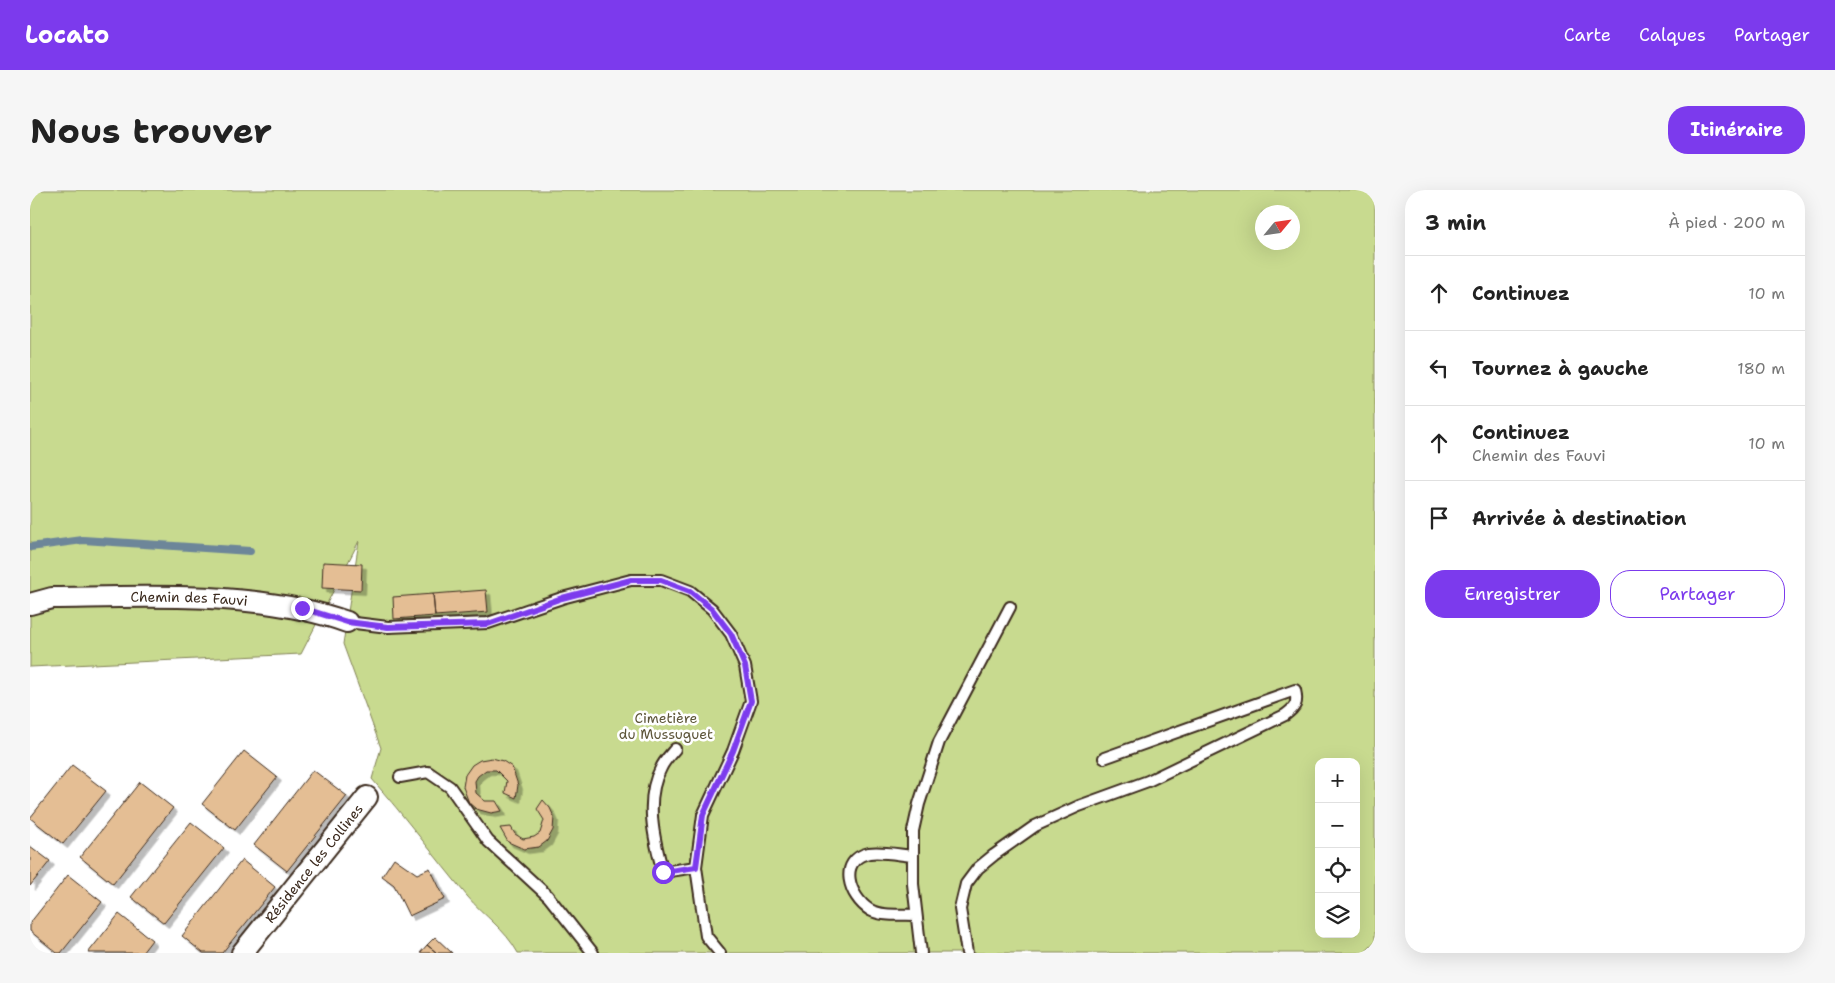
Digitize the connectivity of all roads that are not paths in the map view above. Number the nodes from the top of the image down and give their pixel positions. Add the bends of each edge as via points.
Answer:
1 (30, 604) edge
2 (1010, 608) dead end
3 (347, 622) joint
4 (675, 749) dead end
5 (1104, 758) dead end
6 (400, 778) dead end
7 (367, 797) dead end
8 (913, 856) junction
9 (696, 867) junction
10 (916, 914) junction
11 (242, 953) edge
12 (593, 953) edge
13 (720, 953) edge
14 (922, 953) edge
15 (967, 953) edge

1 - 3 street, Chemin des Fauvi via 52,598 191,597 302,608
2 - 8 lane via 939,742 919,804 913,831
3 - 9 lane via 388,627 488,624 562,598 631,580 661,580 690,591 712,609 731,634 745,666 751,701 733,751 703,815
4 - 9 lane via 660,769 651,805 654,841 663,872
5 - 15 lane via 1295,690 1295,707 1285,715 1148,781 1035,826 989,859 966,884 960,909
6 - 12 lane via 428,772 450,787 488,841 548,896
7 - 11 street, Résidence les Collines
8 - 10 lane
8 - 10 lane via 869,853 857,860 849,872 850,887 861,903 871,910 883,914
9 - 13 lane via 706,936
10 - 14 lane

